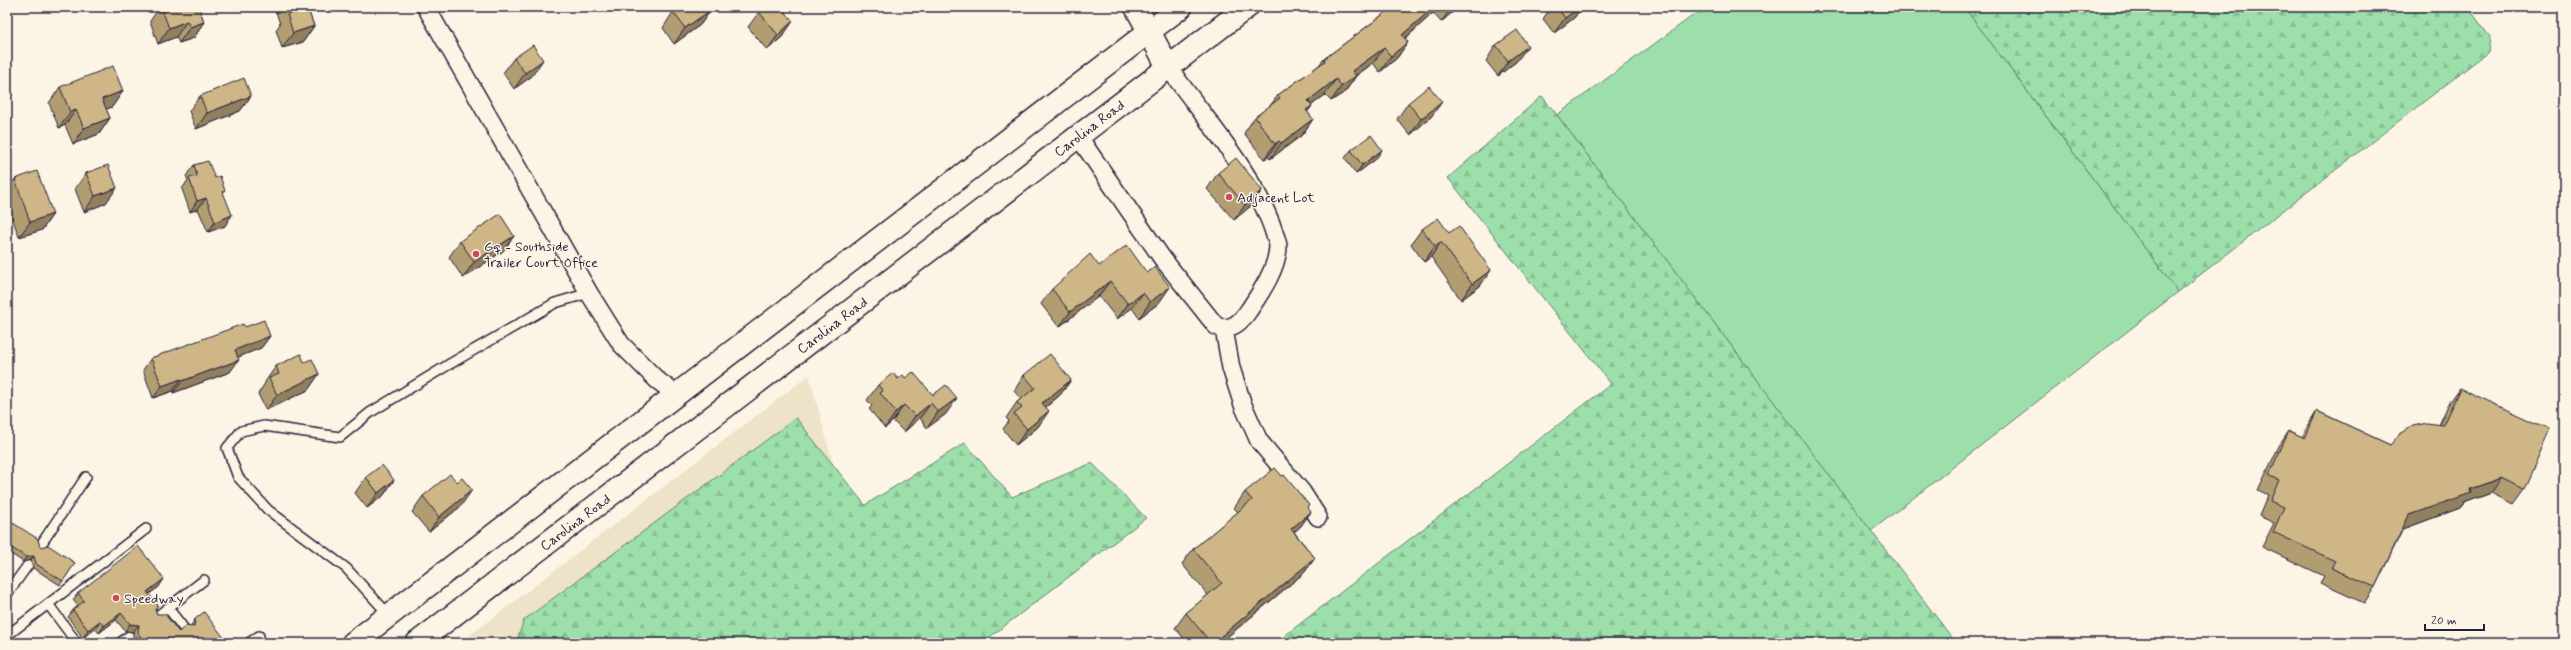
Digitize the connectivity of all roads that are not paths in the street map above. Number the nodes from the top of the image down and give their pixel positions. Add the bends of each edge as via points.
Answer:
1 (426, 7) edge
2 (1136, 7) edge
3 (1181, 7) edge
4 (1247, 7) edge
5 (1149, 32) junction
6 (1168, 68) junction
7 (1078, 136) junction
8 (589, 293) junction
9 (1224, 329) junction
10 (677, 395) junction
11 (86, 477) dead end
12 (1318, 517) dead end
13 (146, 529) dead end
14 (40, 546) edge
15 (28, 565) dead end
16 (204, 580) dead end
17 (7, 594) edge
18 (48, 604) junction
19 (168, 608) junction
20 (389, 615) junction
21 (156, 617) edge
22 (186, 630) edge
23 (9, 634) dead end
24 (129, 636) dead end
25 (259, 636) dead end
26 (77, 643) edge
27 (120, 643) edge
28 (249, 643) edge
29 (353, 643) edge
30 (417, 643) edge

1 - 8 street
2 - 5 main road
3 - 5 main road
4 - 6 main road, Carolina Road
5 - 6 main road
5 - 10 main road
6 - 7 main road, Carolina Road
6 - 9 street via 1254,186 1267,212 1278,246 1272,270 1261,292 1244,318 1231,328
7 - 9 street via 1162,258 1216,326
7 - 30 main road, Carolina Road
8 - 10 street via 621,344 657,380
8 - 20 lane via 555,304 448,365 371,412 340,437 264,426 241,432 227,448 238,477 268,510 346,568
9 - 12 street via 1240,398 1259,441 1302,492
10 - 20 main road
11 - 14 lane
13 - 18 lane
15 - 17 lane
16 - 19 lane
18 - 23 lane
18 - 26 lane
19 - 21 lane
19 - 22 lane
20 - 29 main road
24 - 27 lane
25 - 28 lane

